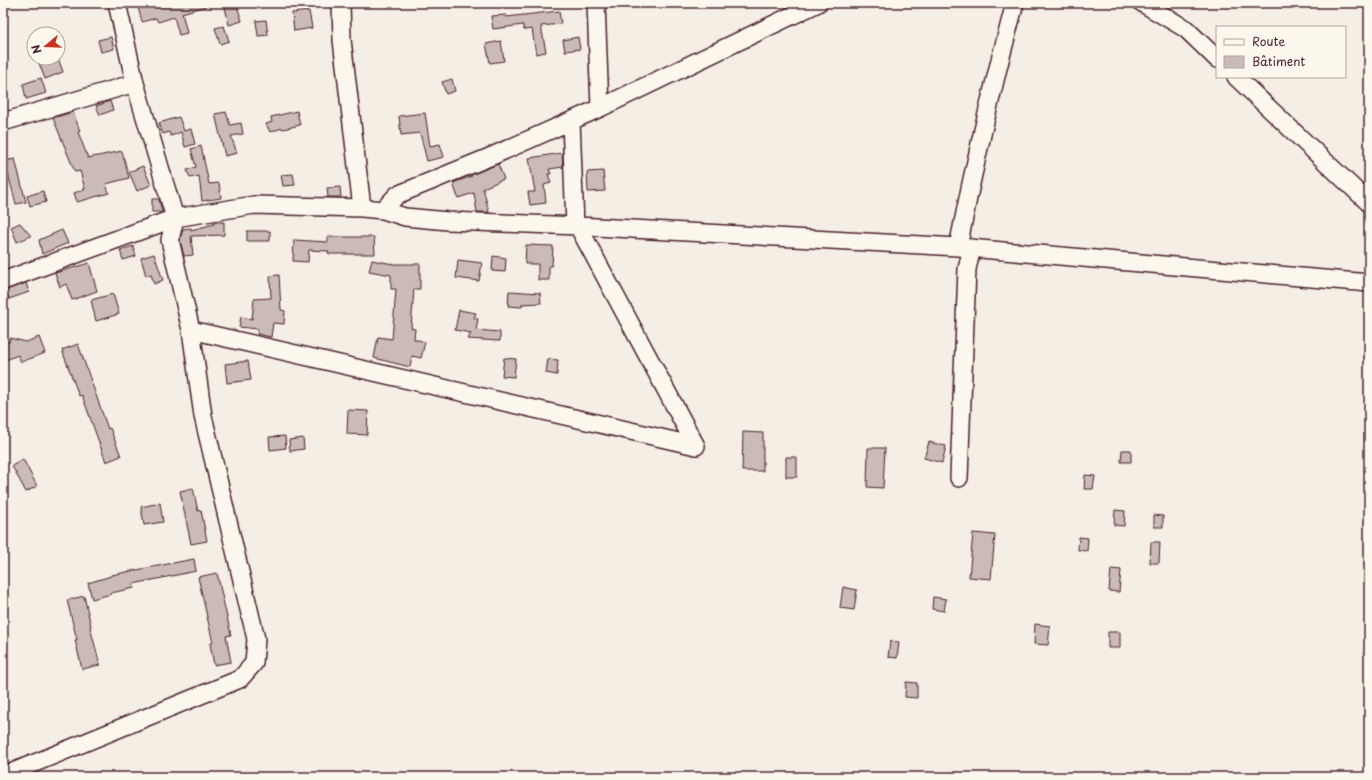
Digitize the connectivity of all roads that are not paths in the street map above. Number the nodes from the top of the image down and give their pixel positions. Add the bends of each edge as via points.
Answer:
1 (117, 3) edge
2 (341, 3) edge
3 (596, 3) edge
4 (818, 3) edge
5 (1015, 3) edge
6 (1142, 3) edge
7 (1216, 58) edge
8 (1237, 78) edge
9 (135, 83) junction
10 (600, 108) junction
11 (571, 121) junction
12 (3, 122) edge
13 (1369, 203) edge
14 (362, 208) junction
15 (383, 210) junction
16 (175, 218) junction
17 (577, 226) junction
18 (965, 247) junction
19 (3, 281) edge
20 (1369, 283) edge
21 (191, 330) junction
22 (959, 478) dead end
23 (3, 776) edge

1 - 9 street
2 - 14 street via 342,40
3 - 10 street
4 - 10 street
5 - 18 street via 972,173
6 - 7 street via 1186,29
8 - 13 street
9 - 12 street
9 - 16 street
10 - 11 street
11 - 15 street via 397,195
11 - 17 street
14 - 15 street
14 - 16 street via 254,205
15 - 17 street via 404,216 448,221
16 - 19 street
16 - 21 street via 170,240
17 - 18 street
17 - 21 street via 696,446
18 - 20 street
18 - 22 street via 967,269
21 - 23 street via 203,416 256,639 254,664 240,679

